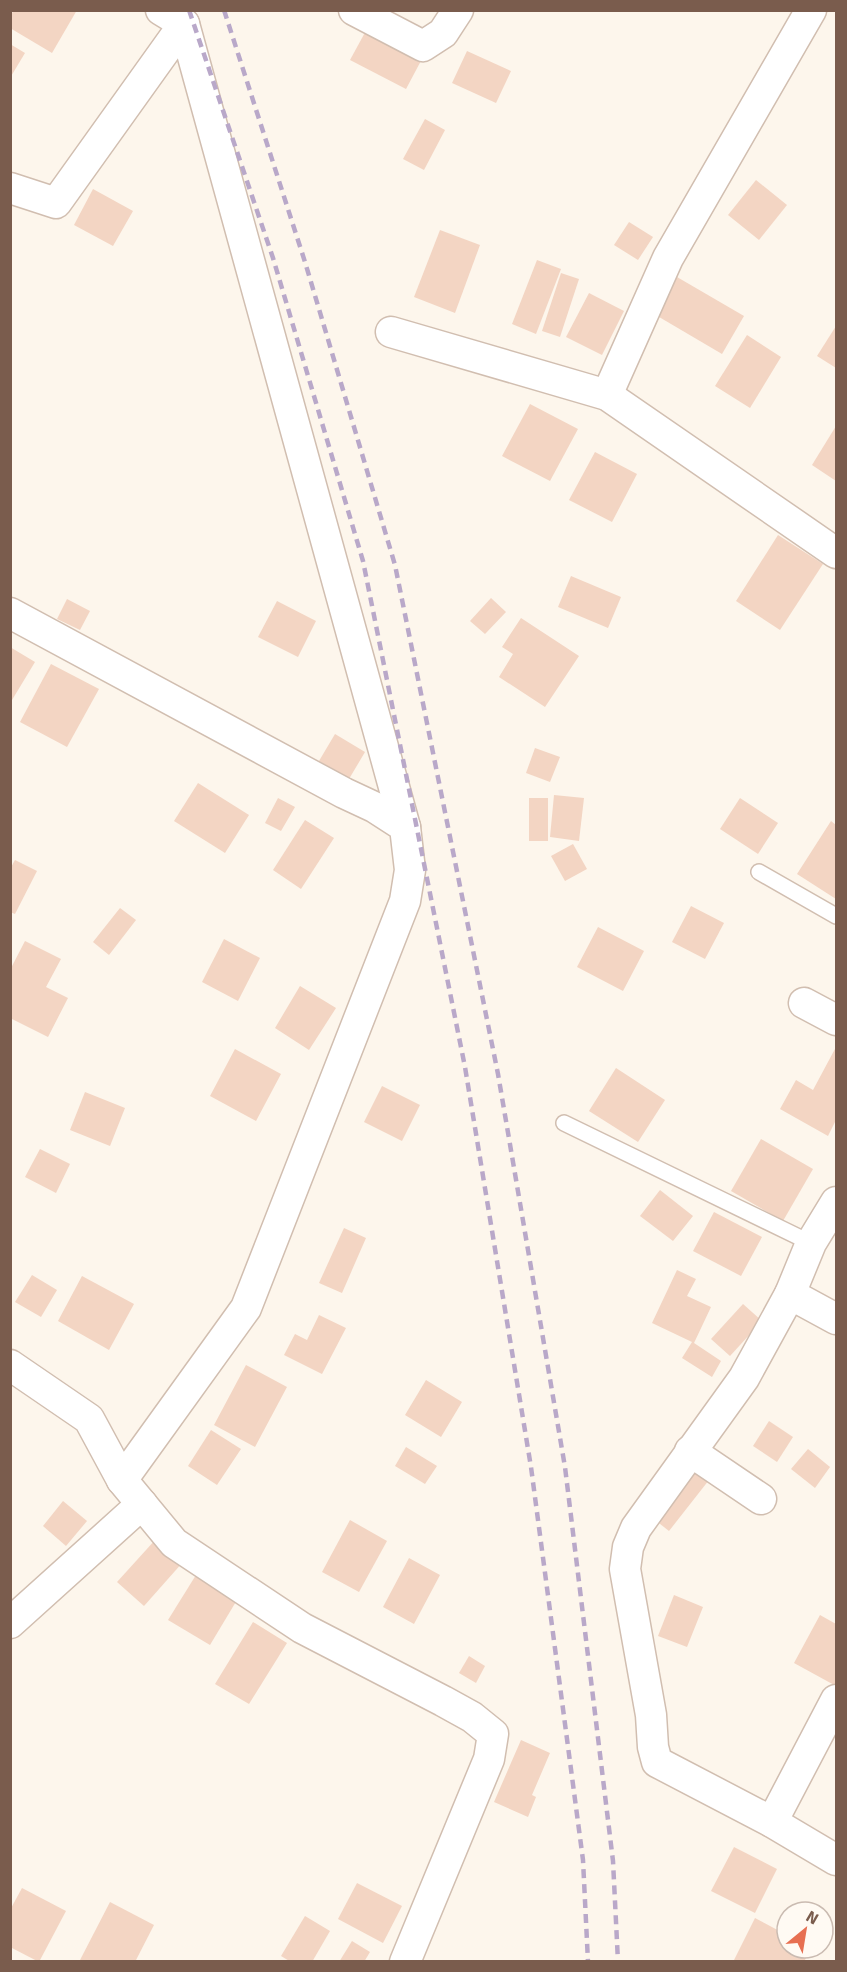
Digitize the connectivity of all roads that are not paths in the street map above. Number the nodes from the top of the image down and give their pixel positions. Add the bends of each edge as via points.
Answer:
1 (354, 10) edge
2 (458, 10) edge
3 (811, 10) edge
4 (173, 17) edge
5 (10, 188) edge
6 (391, 332) dead end
7 (607, 395) junction
8 (837, 553) edge
9 (10, 613) edge
10 (405, 827) junction
11 (759, 872) dead end
12 (837, 916) edge
13 (804, 1003) dead end
14 (837, 1020) edge
15 (564, 1123) dead end
16 (837, 1202) edge
17 (811, 1243) junction
18 (790, 1294) junction
19 (837, 1319) edge
20 (10, 1365) edge
21 (690, 1451) junction
22 (123, 1480) junction
23 (761, 1499) dead end
24 (142, 1504) junction
25 (10, 1623) edge
26 (837, 1700) edge
27 (772, 1822) junction
28 (837, 1860) edge
29 (405, 1962) edge

1 - 2 street via 423,46 443,33
3 - 7 street via 668,258
4 - 5 street via 56,203
4 - 10 street
6 - 7 street
7 - 8 street
9 - 10 street
10 - 22 street via 410,870 405,902 246,1308
11 - 12 lane
13 - 14 street
15 - 17 lane
16 - 17 street
17 - 18 street
18 - 19 street
18 - 21 street via 744,1378
20 - 22 street via 89,1419
21 - 23 street
21 - 27 street via 636,1528 625,1569 653,1747 657,1762
22 - 24 street
24 - 25 street
24 - 29 street via 174,1543 302,1628 472,1717 493,1734 489,1759
26 - 27 street
27 - 28 street

